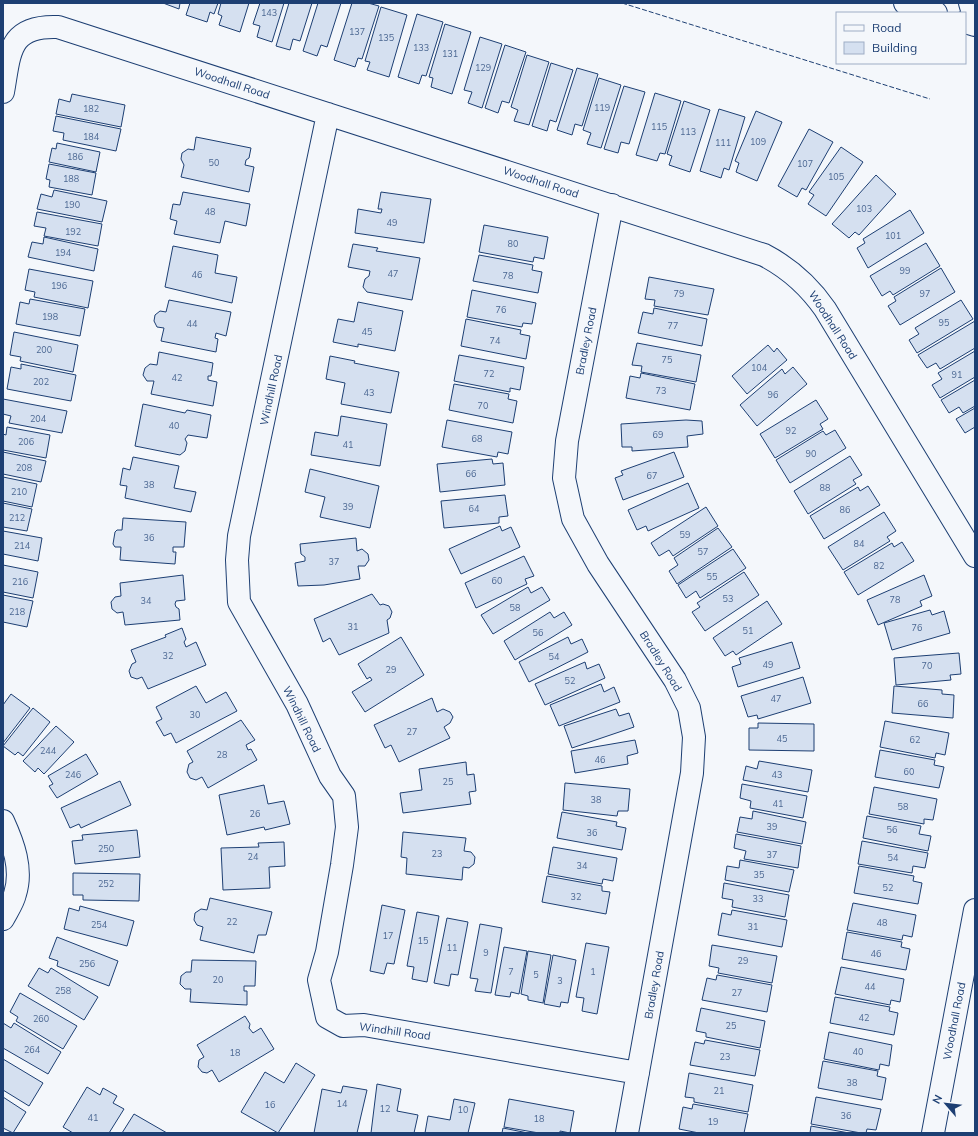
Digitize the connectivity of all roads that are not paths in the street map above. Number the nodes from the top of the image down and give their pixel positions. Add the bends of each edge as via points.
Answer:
1 (905, 3) edge
2 (970, 3) edge
3 (933, 12) edge
4 (975, 20) edge
5 (3, 92) edge
6 (328, 114) junction
7 (612, 205) junction
8 (975, 556) edge
9 (3, 821) edge
10 (975, 910) edge
11 (3, 920) edge
12 (638, 1073) junction
13 (627, 1133) edge
14 (933, 1133) edge

1 - 3 street
2 - 4 street
5 - 6 street, Woodhall Road via 10,52 18,37 32,29 58,27
6 - 7 street, Woodhall Road
6 - 12 street, Windhill Road via 239,536 237,560 239,602 296,704 330,776 344,796 347,827 344,850 327,952 319,980 327,1017 343,1026 364,1025
7 - 8 street, Woodhall Road via 764,255 778,262 806,285 826,309
7 - 12 street, Bradley Road via 567,441 564,478 573,519 598,564 675,680 689,708 694,737 692,773
9 - 11 street via 13,842 18,865 16,893
10 - 14 street, Woodhall Road
12 - 13 street, Bradley Road

